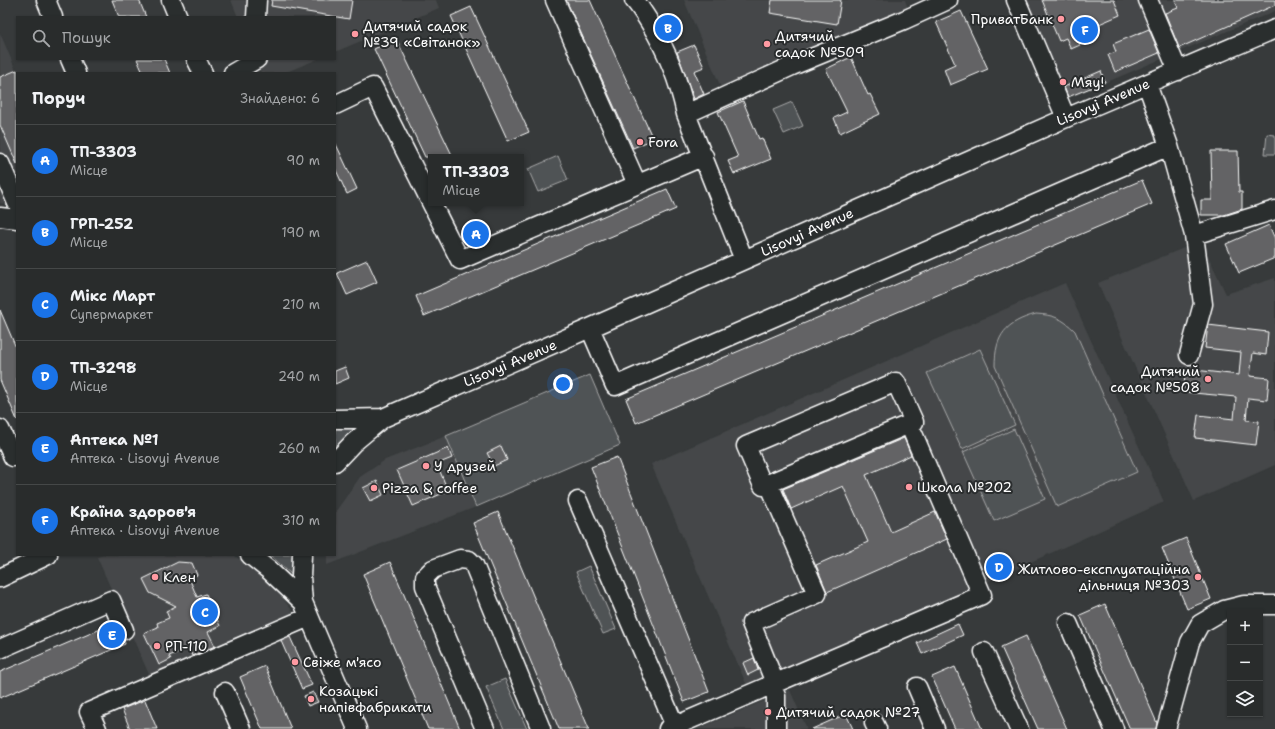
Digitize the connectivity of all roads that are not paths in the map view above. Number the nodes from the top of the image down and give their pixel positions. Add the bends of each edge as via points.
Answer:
1 (46, 0) edge
2 (171, 0) edge
3 (257, 0) edge
4 (555, 0) edge
5 (634, 0) edge
6 (948, 0) edge
7 (1016, 0) edge
8 (1148, 0) edge
9 (53, 16) edge
10 (178, 16) edge
11 (256, 16) edge
12 (1275, 29) edge
13 (70, 60) edge
14 (196, 60) edge
15 (255, 60) edge
16 (1178, 71) junction
17 (76, 72) edge
18 (202, 72) edge
19 (235, 72) edge
20 (1147, 84) junction
21 (336, 105) edge
22 (686, 114) junction
23 (1066, 118) junction
24 (1169, 146) junction
25 (704, 156) junction
26 (0, 163) edge
27 (637, 184) junction
28 (428, 196) edge
29 (16, 201) edge
30 (433, 206) edge
31 (1275, 210) edge
32 (0, 217) edge
33 (16, 219) edge
34 (1194, 236) junction
35 (744, 260) junction
36 (590, 328) junction
37 (1189, 355) dead end
38 (383, 418) junction
39 (336, 419) edge
40 (909, 424) junction
41 (0, 429) edge
42 (13, 457) dead end
43 (336, 461) edge
44 (769, 484) junction
45 (578, 501) dead end
46 (54, 556) edge
47 (251, 556) edge
48 (302, 556) edge
49 (42, 558) edge
50 (0, 578) edge
51 (1275, 605) edge
52 (306, 610) junction
53 (1068, 623) dead end
54 (124, 630) dead end
55 (0, 649) edge
56 (984, 652) dead end
57 (773, 684) junction
58 (917, 687) dead end
59 (225, 692) dead end
60 (672, 727) edge
61 (97, 729) edge
62 (241, 729) edge
63 (357, 729) edge
64 (485, 729) edge
65 (541, 729) edge
66 (776, 729) edge
67 (935, 729) edge
68 (1019, 729) edge
69 (1114, 729) edge
70 (1166, 729) edge

1 - 9 street
2 - 10 street
3 - 11 street
4 - 27 street
5 - 22 street via 655,32 671,65 682,93
6 - 22 street
7 - 23 street
8 - 16 street
12 - 16 street, Lisovyi Avenue
13 - 17 street
14 - 18 street
15 - 19 street
16 - 20 street, Lisovyi Avenue
20 - 23 street, Lisovyi Avenue
20 - 24 street
21 - 28 street via 373,87
22 - 25 street
23 - 35 street, Lisovyi Avenue
24 - 34 street
24 - 36 street via 615,386
25 - 27 street
25 - 35 street
26 - 29 street
27 - 30 street via 460,260
31 - 34 street
32 - 33 street
34 - 37 street via 1203,304
35 - 36 street, Lisovyi Avenue
36 - 38 street, Lisovyi Avenue
38 - 39 street, Lisovyi Avenue
38 - 43 street
40 - 44 street
40 - 44 street via 914,422 896,382 746,446 763,486
40 - 57 street via 982,595
41 - 42 street
44 - 57 street via 817,594 751,623
45 - 60 street
46 - 49 street
47 - 52 street via 270,570
48 - 52 street via 301,577
49 - 50 street
51 - 70 street via 1244,605 1224,610 1200,624 1190,642
52 - 61 street via 90,712
52 - 63 street
53 - 69 street
54 - 55 street via 111,600
56 - 68 street
57 - 60 street
57 - 66 street via 776,696
58 - 67 street
59 - 62 street
64 - 65 street via 425,586 426,577 433,568 460,558 469,560 474,565

